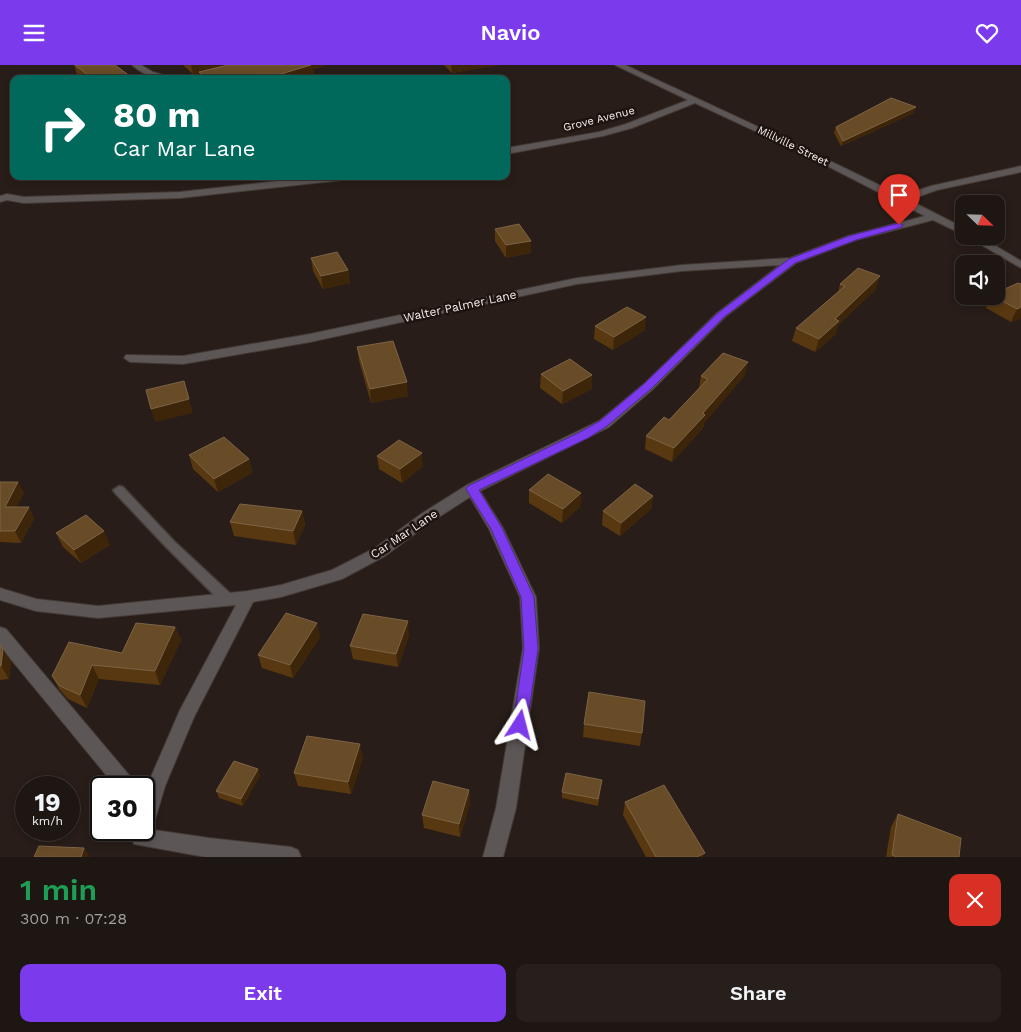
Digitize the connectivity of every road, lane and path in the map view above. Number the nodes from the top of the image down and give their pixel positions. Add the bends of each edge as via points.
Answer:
1 (136, 65) edge
2 (619, 65) edge
3 (224, 72) edge
4 (150, 75) edge
5 (205, 75) edge
6 (695, 100) junction
7 (510, 150) edge
8 (1021, 169) edge
9 (320, 180) edge
10 (2, 195) edge
11 (902, 199) junction
12 (934, 217) junction
13 (955, 228) edge
14 (987, 245) edge
15 (792, 261) junction
16 (1021, 265) edge
17 (130, 359) dead end
18 (119, 489) dead end
19 (472, 489) junction
20 (0, 594) edge
21 (248, 597) junction
22 (228, 600) junction
23 (0, 634) edge
24 (118, 776) edge
25 (155, 789) edge
26 (155, 839) edge
27 (291, 857) edge
28 (493, 857) edge

1 - 4 street
2 - 6 street, Millville Street
3 - 5 street
6 - 7 street, Grove Avenue via 619,129
6 - 11 street, Millville Street
8 - 11 street via 934,188
9 - 10 street via 172,195 24,200
11 - 12 street, Millville Street
12 - 13 street, Millville Street
12 - 15 street, Car Mar Lane via 852,238
14 - 16 street
15 - 17 street, Walter Palmer Lane via 682,268 577,281 184,360
15 - 19 street, Car Mar Lane via 721,315 649,386 604,423
18 - 22 lane
19 - 21 street, Car Mar Lane via 380,552 336,575
19 - 28 street via 496,528 528,597 531,649 506,808
20 - 22 street, Car Mar Lane via 36,605 98,613
21 - 22 street, Car Mar Lane
21 - 25 street via 186,715
23 - 24 street
26 - 27 street

